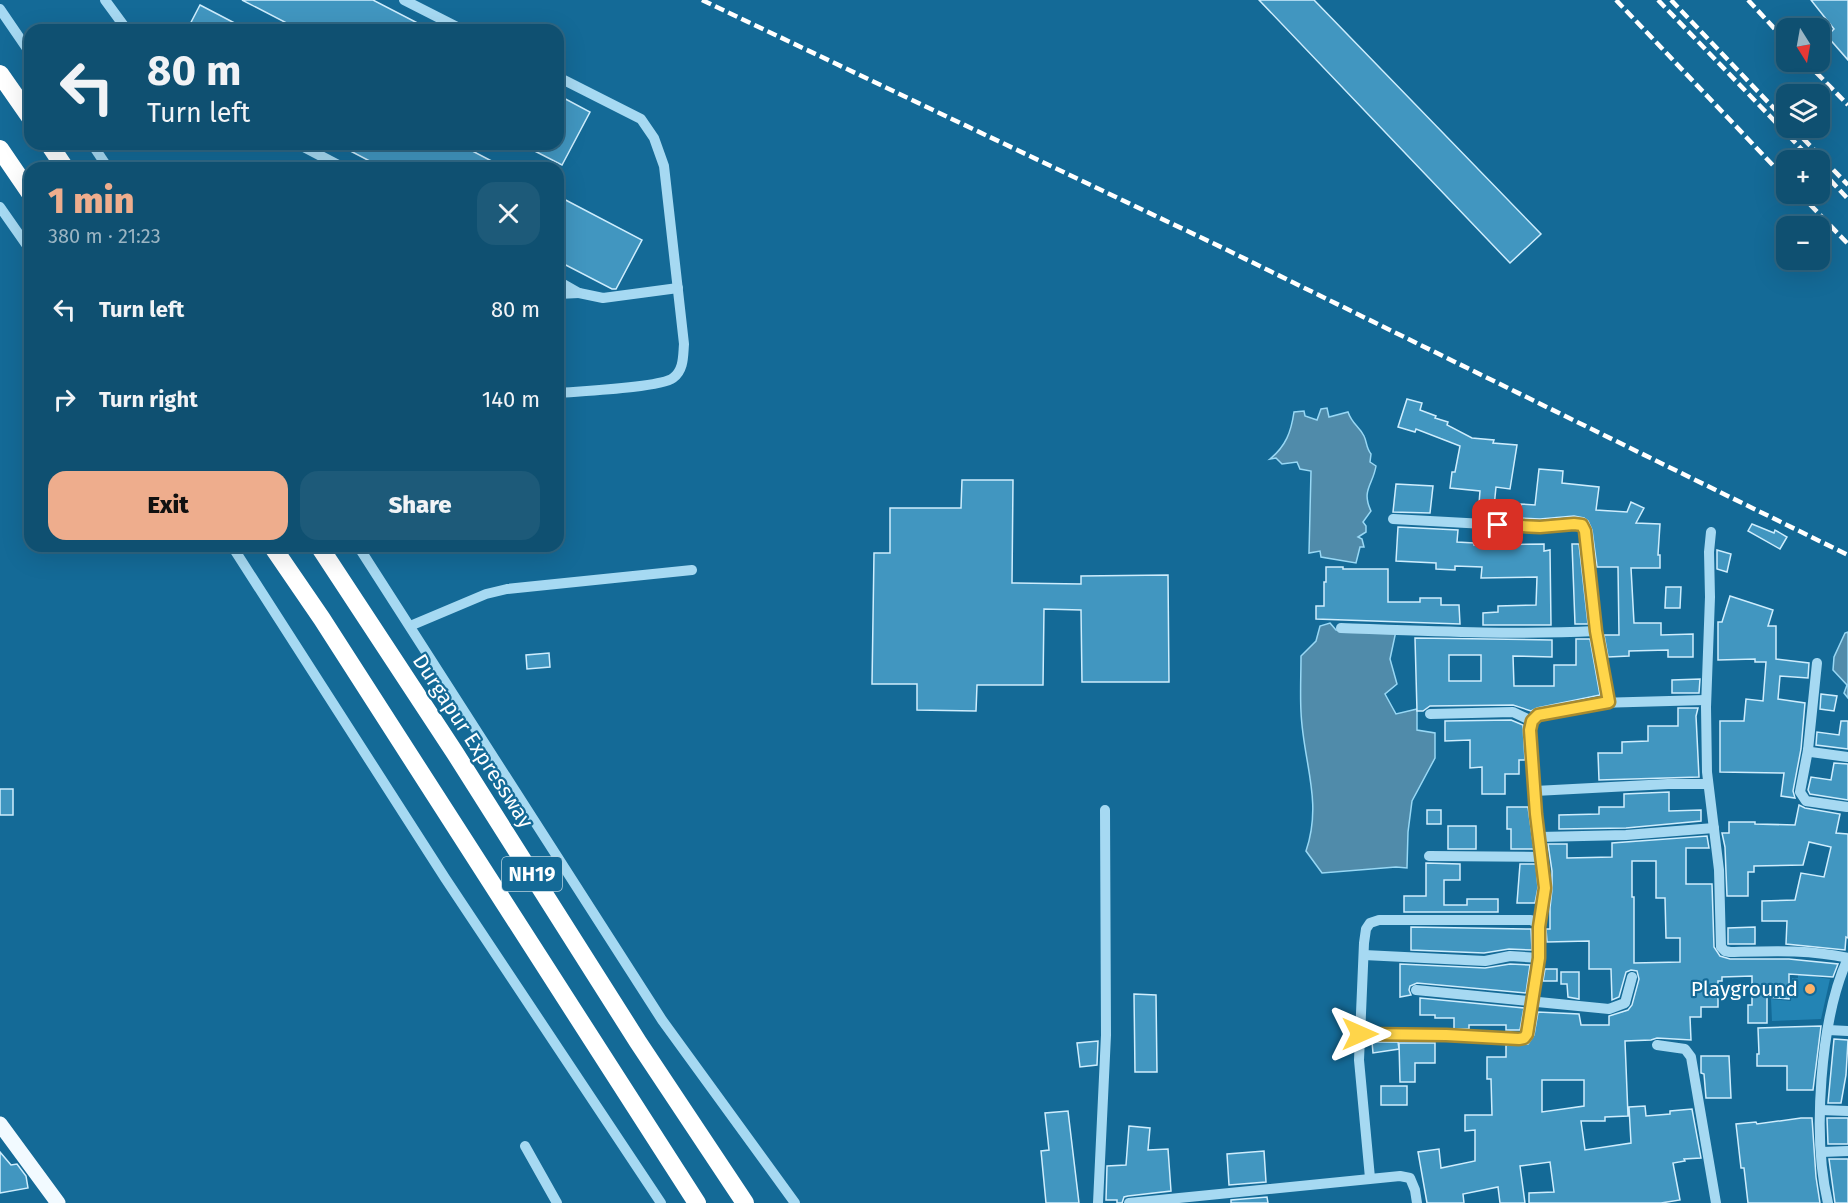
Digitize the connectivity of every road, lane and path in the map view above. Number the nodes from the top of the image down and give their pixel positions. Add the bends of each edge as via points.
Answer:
1 (105, 0) edge
2 (404, 0) edge
3 (0, 9) edge
4 (123, 24) edge
5 (452, 24) edge
6 (24, 44) edge
7 (0, 74) edge
8 (564, 80) edge
9 (24, 108) edge
10 (0, 149) edge
11 (310, 150) edge
12 (332, 162) edge
13 (24, 184) edge
14 (0, 207) edge
15 (24, 241) edge
16 (564, 284) edge
17 (678, 288) junction
18 (579, 293) junction
19 (564, 294) edge
20 (564, 392) edge
21 (1393, 519) dead end
22 (1711, 532) dead end
23 (236, 552) edge
24 (276, 552) edge
25 (323, 552) edge
26 (362, 552) edge
27 (692, 570) dead end
28 (410, 626) junction
29 (1341, 628) dead end
30 (1596, 631) junction
31 (1817, 663) dead end
32 (1706, 700) junction
33 (1609, 702) junction
34 (1430, 714) dead end
35 (1532, 721) junction
36 (1808, 750) junction
37 (1848, 758) edge
38 (1708, 784) junction
39 (1535, 790) junction
40 (1847, 807) edge
41 (1105, 810) dead end
42 (1714, 828) junction
43 (1540, 837) junction
44 (1429, 856) dead end
45 (1542, 857) junction
46 (1539, 927) junction
47 (1364, 955) junction
48 (1539, 958) junction
49 (1848, 958) edge
50 (1844, 972) edge
51 (1632, 977) dead end
52 (1416, 990) dead end
53 (1531, 1002) junction
54 (1828, 1029) junction
55 (1848, 1031) edge
56 (1360, 1034) junction
57 (1657, 1045) dead end
58 (1821, 1110) junction
59 (1848, 1111) edge
60 (0, 1124) edge
61 (525, 1146) dead end
62 (1848, 1151) edge
63 (1822, 1152) junction
64 (1370, 1178) junction
65 (58, 1203) edge
66 (557, 1203) edge
67 (661, 1203) edge
68 (697, 1203) edge
69 (745, 1203) edge
70 (795, 1203) edge
71 (1098, 1203) edge
72 (1129, 1203) edge
73 (1417, 1203) edge
74 (1716, 1203) edge
75 (1828, 1203) edge

1 - 4 street
2 - 5 street
3 - 6 street
7 - 9 highway
8 - 17 street via 641,119 654,138 664,166
10 - 13 highway
11 - 12 street
14 - 15 street
16 - 18 street
17 - 18 street via 603,298
17 - 20 street via 684,344 682,366 673,378 642,386
18 - 19 street
21 - 30 street via 1540,527 1582,525
22 - 32 street
23 - 67 street
24 - 68 highway, NH19
25 - 69 highway, Durgapur Expressway / NH19
26 - 28 street
27 - 28 street via 507,589
28 - 70 street via 662,1020
29 - 30 street via 1437,633
30 - 33 street
31 - 36 street
32 - 33 street
32 - 38 street
33 - 35 street via 1538,715
34 - 35 street via 1513,712
35 - 39 street
36 - 37 street
36 - 40 street via 1802,798
38 - 39 street
38 - 42 street
39 - 43 street
41 - 71 street via 1106,1035
42 - 43 street
42 - 49 street via 1721,947 1725,951 1821,952
43 - 45 street
44 - 45 street
45 - 46 street via 1545,888
46 - 47 street via 1531,920 1379,920 1366,929
46 - 48 street
47 - 48 street via 1485,961 1510,956
47 - 56 street
48 - 53 street
49 - 50 street
50 - 54 street
51 - 53 street via 1625,1003 1609,1009
52 - 53 street
53 - 56 street via 1527,1034 1519,1039
54 - 55 street
54 - 58 street
56 - 64 street via 1360,1082
57 - 74 street via 1685,1049 1691,1057
58 - 59 street
58 - 63 street
60 - 65 main road
61 - 66 street
62 - 63 street
63 - 75 street
64 - 72 street
64 - 73 street via 1410,1178

